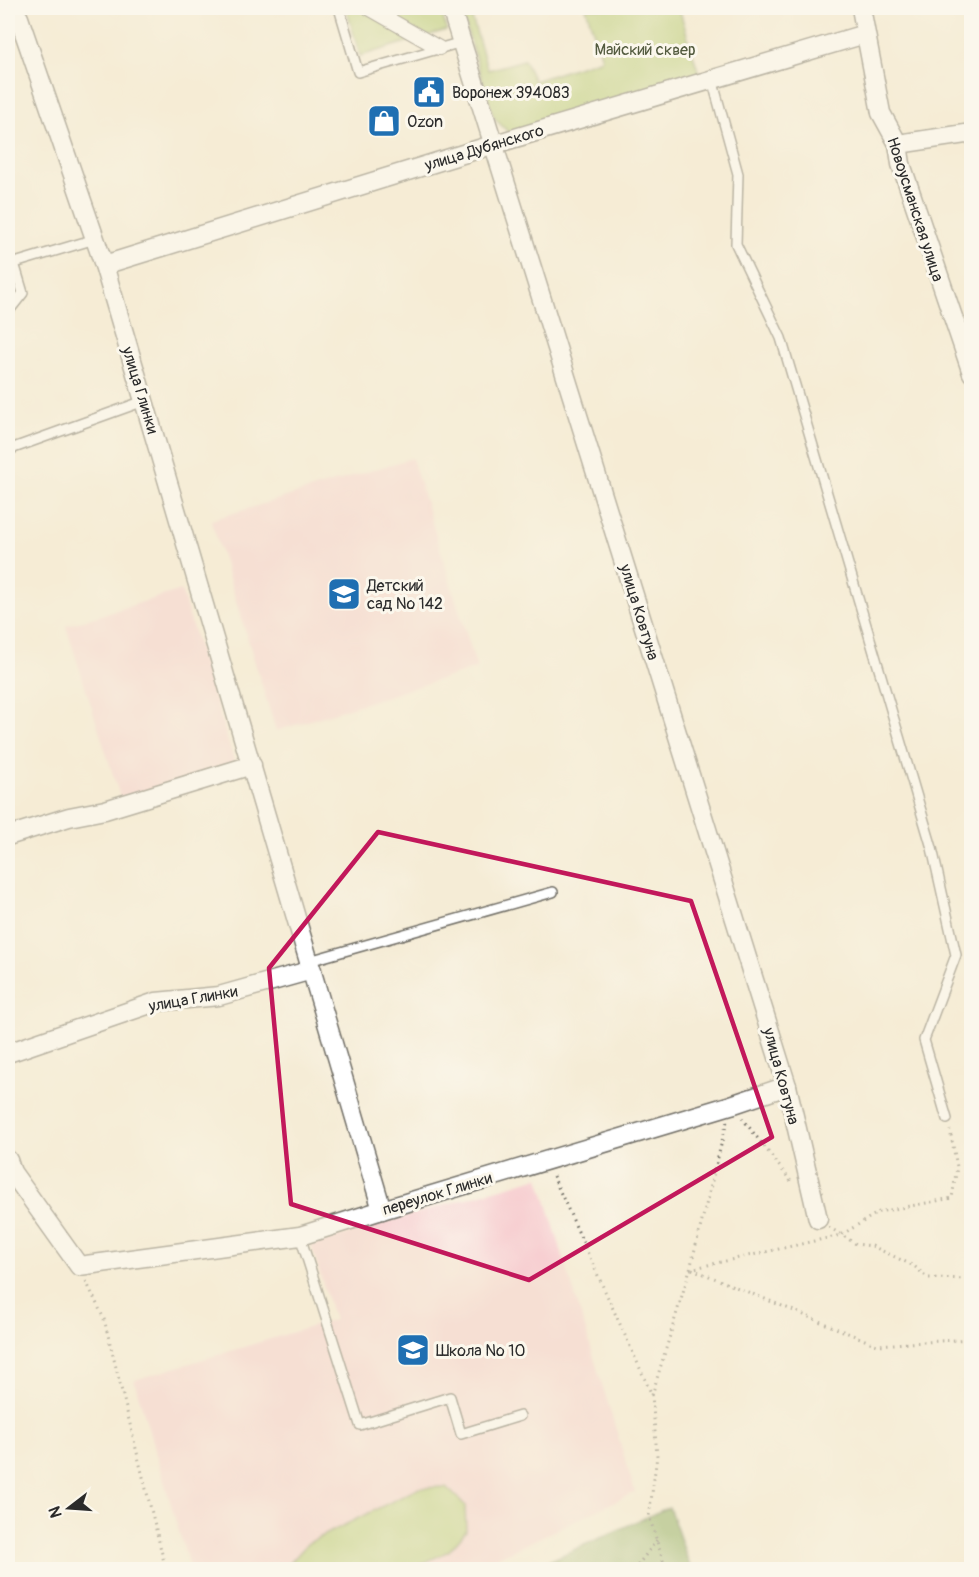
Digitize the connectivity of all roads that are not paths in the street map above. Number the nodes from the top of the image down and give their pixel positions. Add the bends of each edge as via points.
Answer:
1 (339, 8) edge
2 (369, 8) edge
3 (451, 8) edge
4 (861, 8) edge
5 (13, 18) edge
6 (865, 34) junction
7 (462, 42) junction
8 (439, 48) junction
9 (712, 79) junction
10 (972, 133) edge
11 (495, 144) junction
12 (898, 144) junction
13 (95, 239) junction
14 (11, 264) edge
15 (104, 265) junction
16 (8, 312) edge
17 (972, 373) edge
18 (144, 401) junction
19 (8, 450) edge
20 (252, 765) junction
21 (8, 836) edge
22 (553, 892) dead end
23 (311, 966) junction
24 (8, 1053) edge
25 (787, 1086) junction
26 (947, 1119) road end
27 (8, 1160) edge
28 (382, 1209) junction
29 (818, 1220) road end
30 (300, 1236) junction
31 (520, 1416) dead end

1 - 8 lane via 358,72
2 - 8 street
3 - 7 street, улица Ковтуна
4 - 6 street, Новоусманская улица
5 - 13 street, улица Глинки
6 - 9 street, улица Дубянского
6 - 12 street, Новоусманская улица via 880,113
7 - 8 lane
7 - 11 street, улица Ковтуна
9 - 11 street, улица Дубянского
9 - 26 lane via 738,174 736,244 781,338 932,848 956,955 924,1040
10 - 12 street
11 - 15 street, улица Дубянского
11 - 25 street, улица Ковтуна
12 - 17 street, Новоусманская улица via 901,164
13 - 14 lane
13 - 15 street, улица Глинки
14 - 16 lane via 23,293
15 - 18 street, улица Глинки
18 - 19 lane
18 - 20 street, улица Глинки
20 - 21 street
20 - 23 street, улица Глинки
22 - 23 lane
23 - 24 street, улица Глинки via 219,996 156,1002
23 - 28 street, улица Глинки
25 - 28 street, переулок Глинки
25 - 29 street, улица Ковтуна
27 - 30 street, переулок Глинки via 12,1172 79,1266
28 - 30 street, переулок Глинки
30 - 31 lane via 360,1425 450,1397 461,1434

